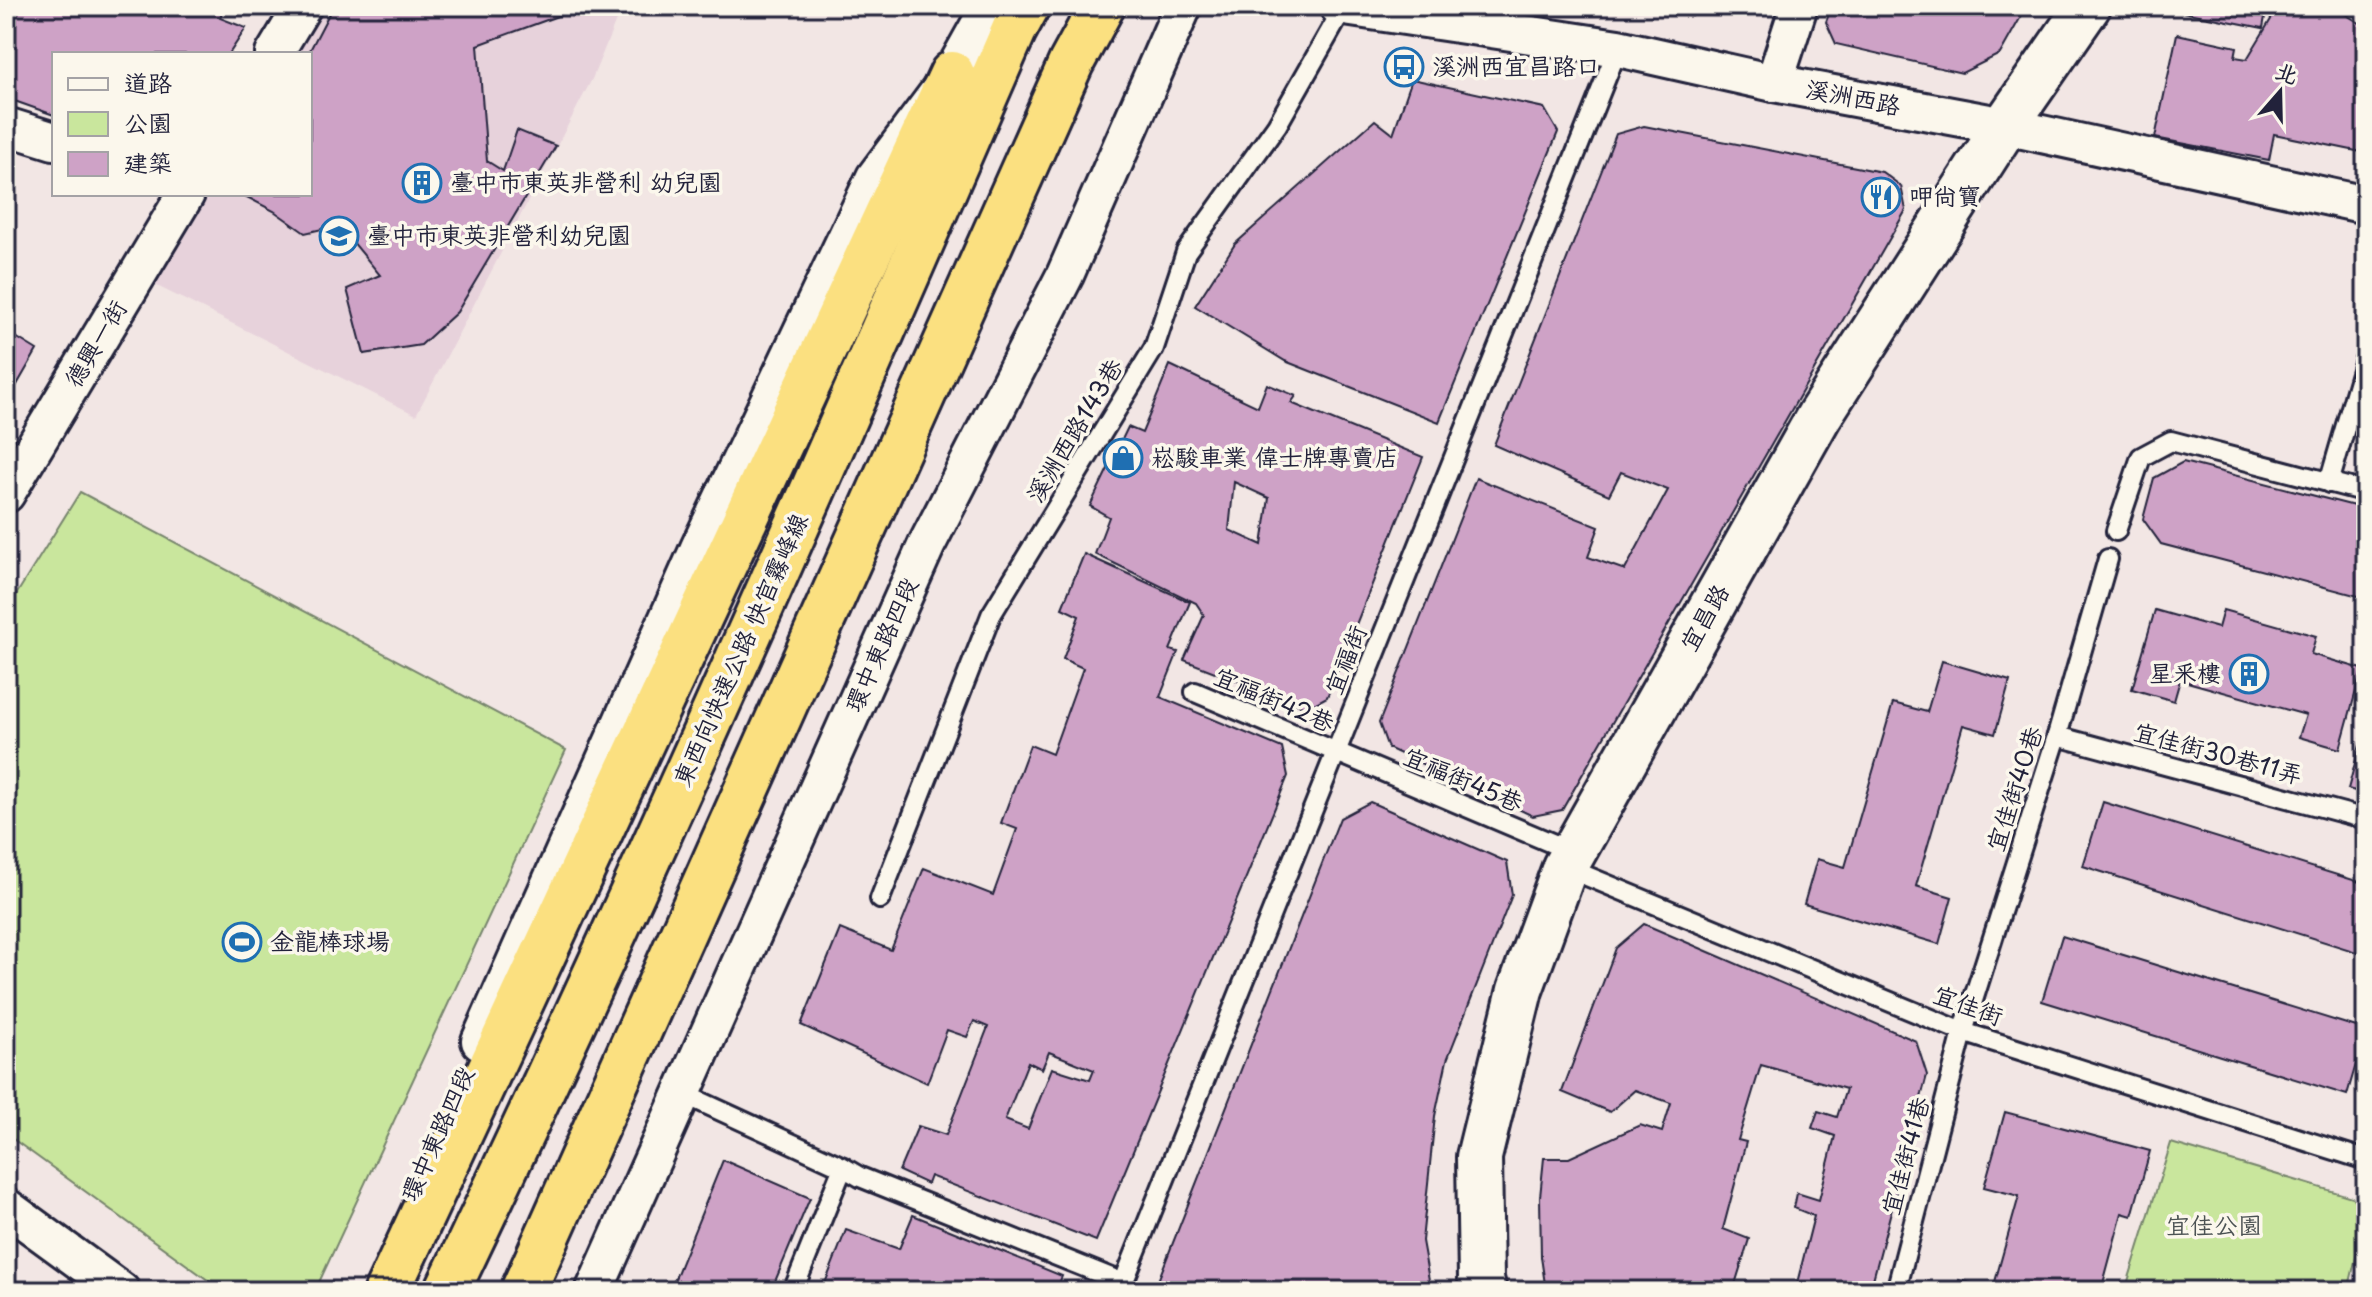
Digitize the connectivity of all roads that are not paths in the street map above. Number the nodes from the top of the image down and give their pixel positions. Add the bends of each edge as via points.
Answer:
1 (303, 6) edge
2 (990, 6) edge
3 (1027, 6) edge
4 (1102, 6) edge
5 (1183, 6) edge
6 (1799, 6) edge
7 (2088, 6) edge
8 (1341, 7) edge
9 (1618, 48) junction
10 (275, 52) edge
11 (952, 74) junction
12 (1774, 83) junction
13 (6, 126) edge
14 (2005, 126) junction
15 (52, 140) edge
16 (185, 196) edge
17 (2366, 205) edge
18 (2366, 356) edge
19 (2329, 483) junction
20 (2366, 492) edge
21 (6, 494) edge
22 (2116, 531) dead end
23 (2108, 559) dead end
24 (1195, 692) dead end
25 (2057, 736) junction
26 (1336, 752) junction
27 (2366, 819) edge
28 (1569, 859) junction
29 (880, 899) dead end
30 (1963, 1032) junction
31 (682, 1093) junction
32 (2366, 1160) edge
33 (843, 1167) junction
34 (6, 1207) edge
35 (1122, 1287) edge
36 (121, 1291) edge
37 (368, 1291) edge
38 (387, 1291) edge
39 (430, 1291) edge
40 (447, 1291) edge
41 (523, 1291) edge
42 (594, 1291) edge
43 (793, 1291) edge
44 (1484, 1291) edge
45 (1896, 1291) edge

1 - 10 street
2 - 11 street, 環中東路四段
3 - 40 highway, 東西向快速公路 快官霧峰線 via 808,503
4 - 41 highway via 1071,63
5 - 31 street, 環中東路四段 via 1065,275 927,544
6 - 12 street
7 - 14 street, 宜昌路
8 - 9 street, 溪洲西路
8 - 29 lane, 溪洲西路143巷 via 1277,125 1186,252 1154,348 991,615
9 - 12 street, 溪洲西路
9 - 26 lane, 宜福街
11 - 37 street, 環中東路四段 via 875,177 699,548
11 - 38 highway
11 - 39 street, 環中東路四段 via 913,220
12 - 14 street, 溪洲西路
13 - 15 street
14 - 17 street, 溪洲西路
14 - 28 street, 宜昌路 via 1819,416
16 - 21 street, 德興一街
18 - 19 lane
19 - 20 lane
19 - 22 lane via 2171,441 2141,457
23 - 25 lane, 宜佳街40巷
24 - 26 lane, 宜福街42巷
25 - 27 lane, 宜佳街30巷11弄
25 - 30 lane, 宜佳街40巷
26 - 28 lane, 宜福街45巷
26 - 35 lane, 宜福街
28 - 30 lane, 宜佳街
28 - 44 street, 宜昌路 via 1520,990 1479,1157
30 - 32 lane, 宜佳街
30 - 45 lane, 宜佳街41巷
31 - 33 lane
31 - 42 street, 環中東路四段
33 - 35 lane
33 - 43 lane
34 - 36 street

